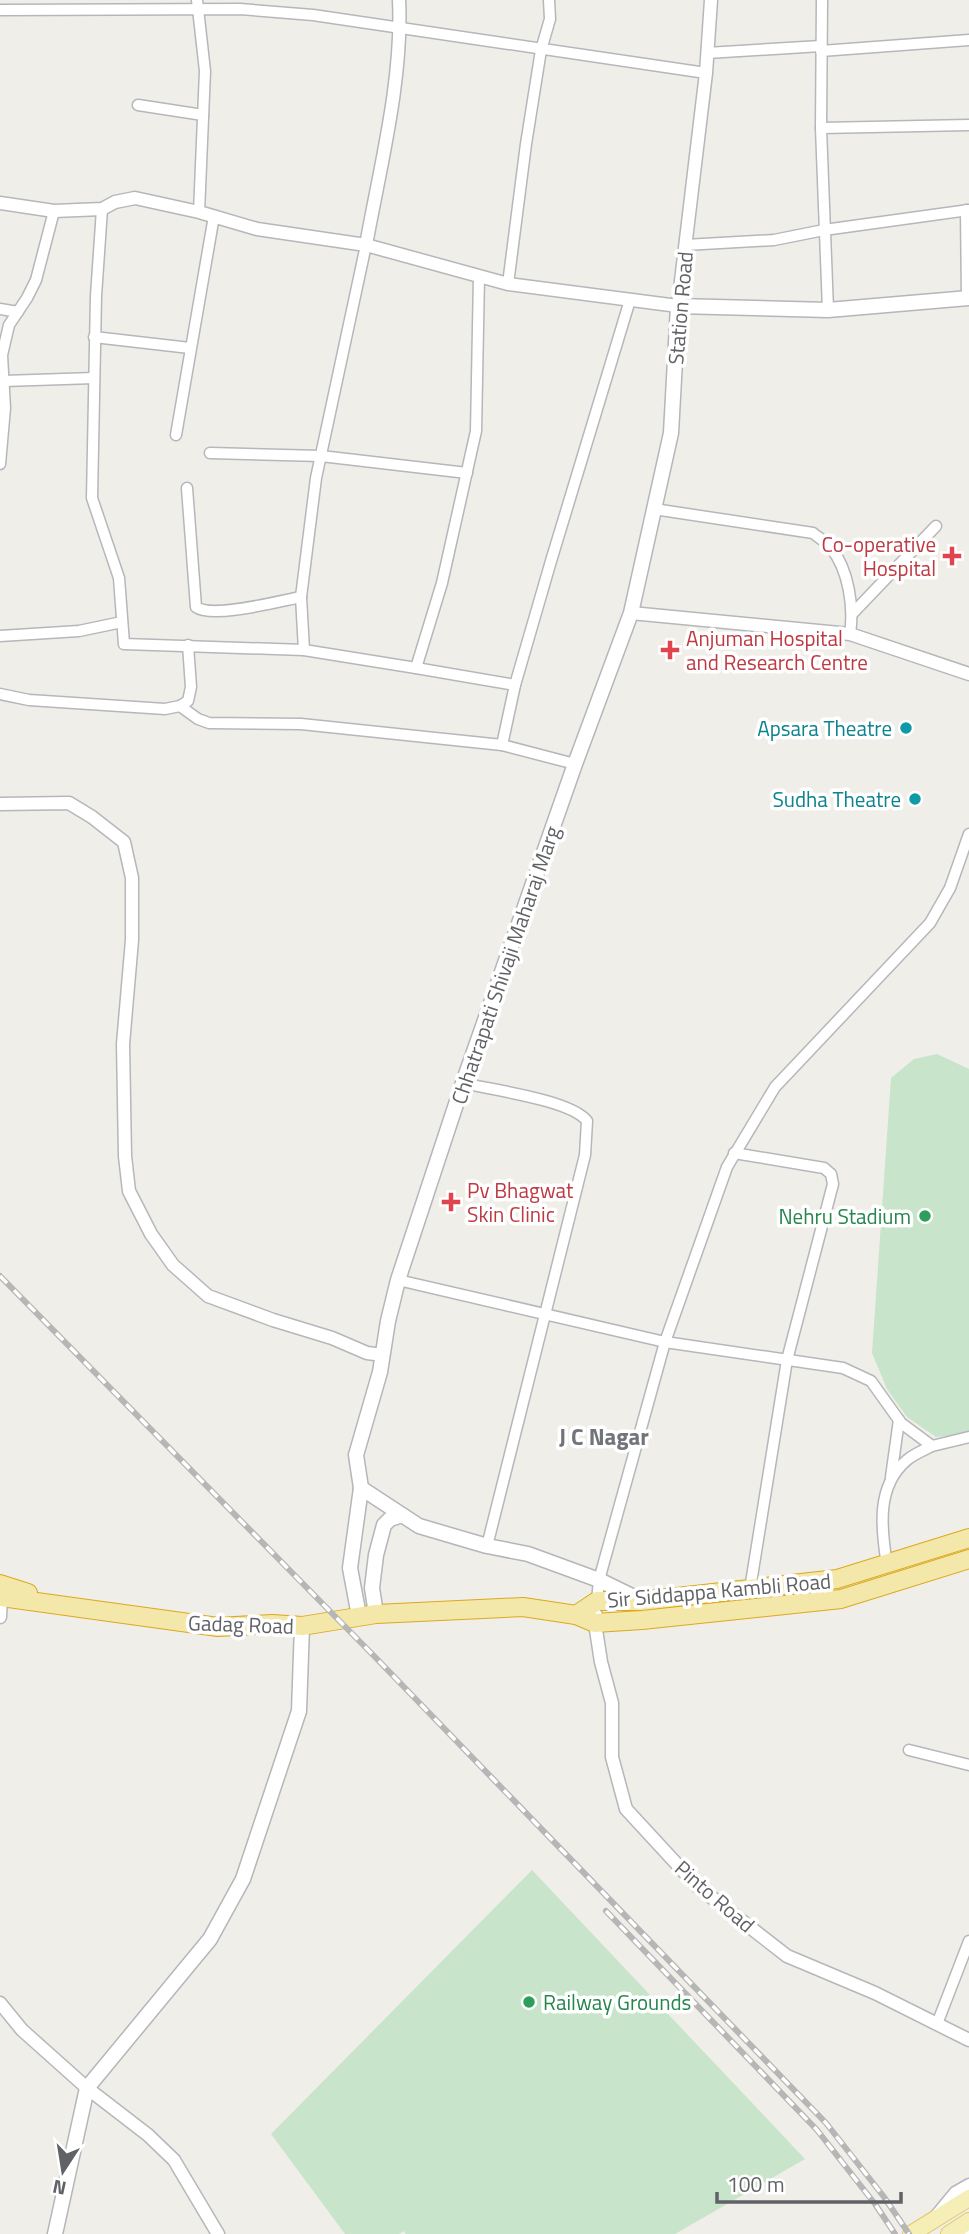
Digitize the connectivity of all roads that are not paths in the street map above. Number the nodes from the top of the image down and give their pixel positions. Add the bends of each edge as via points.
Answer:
1 (1, 0) edge
2 (400, 0) edge
3 (549, 0) edge
4 (711, 0) edge
5 (822, 0) edge
6 (198, 6) edge
7 (0, 10) edge
8 (401, 28) junction
9 (969, 40) edge
10 (821, 48) junction
11 (541, 50) junction
12 (707, 53) junction
13 (706, 73) junction
14 (138, 105) dead end
15 (203, 115) junction
16 (969, 125) edge
17 (821, 128) junction
18 (0, 203) edge
19 (102, 209) junction
20 (968, 210) edge
21 (54, 211) junction
22 (199, 212) junction
23 (214, 216) junction
24 (824, 230) junction
25 (366, 245) junction
26 (685, 245) junction
27 (479, 276) junction
28 (508, 284) junction
29 (968, 298) edge
30 (630, 300) junction
31 (678, 306) junction
32 (0, 309) edge
33 (828, 310) junction
34 (18, 312) junction
35 (94, 337) junction
36 (190, 348) junction
37 (94, 378) junction
38 (4, 381) junction
39 (176, 435) dead end
40 (210, 453) dead end
41 (321, 456) junction
42 (0, 464) edge
43 (467, 473) junction
44 (187, 488) dead end
45 (654, 509) junction
46 (936, 526) dead end
47 (301, 597) junction
48 (631, 613) junction
49 (853, 614) junction
50 (122, 622) junction
51 (850, 634) junction
52 (0, 636) edge
53 (188, 645) junction
54 (304, 650) junction
55 (416, 668) junction
56 (969, 674) edge
57 (515, 685) junction
58 (0, 694) edge
59 (180, 706) junction
60 (502, 745) junction
61 (575, 764) junction
62 (0, 804) edge
63 (969, 834) edge
64 (463, 1083) junction
65 (734, 1153) junction
66 (398, 1280) junction
67 (545, 1315) junction
68 (665, 1342) junction
69 (383, 1355) junction
70 (787, 1360) junction
71 (899, 1420) junction
72 (969, 1437) edge
73 (932, 1446) junction
74 (891, 1477) junction
75 (361, 1488) junction
76 (402, 1515) junction
77 (969, 1538) edge
78 (486, 1546) junction
79 (969, 1559) edge
80 (887, 1565) junction
81 (599, 1580) junction
82 (750, 1589) junction
83 (0, 1593) edge
84 (597, 1601) junction
85 (640, 1601) junction
86 (368, 1615) junction
87 (576, 1615) junction
88 (0, 1617) edge
89 (595, 1623) junction
90 (302, 1626) junction
91 (909, 1750) dead end
92 (969, 1765) edge
93 (969, 1941) edge
94 (0, 2003) edge
95 (937, 2024) junction
96 (969, 2040) edge
97 (87, 2088) junction
98 (969, 2184) edge
99 (969, 2198) edge
100 (933, 2221) junction
101 (969, 2221) edge
102 (969, 2231) edge
103 (55, 2234) edge
104 (218, 2234) edge
105 (911, 2234) edge
106 (949, 2234) edge
107 (964, 2234) edge

1 - 7 street
2 - 8 street
3 - 11 street via 550,19
4 - 12 street, Station Road
5 - 10 street
6 - 7 street
6 - 8 street
6 - 15 street via 205,71
8 - 11 street
8 - 25 street
9 - 10 street
10 - 12 street
10 - 17 street
11 - 13 street
11 - 28 street
12 - 13 street, Station Road
13 - 26 street, Station Road
14 - 15 street
15 - 22 street
16 - 17 street
17 - 24 street
18 - 21 street
19 - 21 street
19 - 22 street via 135,198
19 - 35 street
20 - 24 street
20 - 29 street
21 - 34 street via 36,281
22 - 23 street
23 - 25 street via 257,229
23 - 36 street
24 - 26 street via 774,240
24 - 33 street
25 - 27 street
25 - 41 street
26 - 31 street, Station Road
27 - 28 street
27 - 43 street via 476,432
28 - 30 street
29 - 33 main road
30 - 31 street
30 - 57 street
31 - 33 main road
31 - 45 main road, Station Road via 671,433
32 - 34 street
34 - 38 street via 4,345
35 - 36 street
35 - 37 street
36 - 39 street
37 - 38 street
37 - 50 street via 92,498 119,578
38 - 42 street
40 - 41 street
41 - 43 street
41 - 47 street
43 - 55 street via 442,583
44 - 47 street via 197,607 216,612
45 - 48 main road, Station Road
45 - 49 street via 813,533 831,548 842,567
46 - 49 street
47 - 54 street
48 - 51 street
48 - 61 main road, Chhatrapati Shivaji Maharaj Marg
49 - 51 street
50 - 52 street via 79,631
50 - 53 street via 124,643
51 - 56 street
53 - 54 street
53 - 59 street via 191,687 188,701
54 - 55 street
55 - 57 street
57 - 60 street
58 - 59 street via 97,705
59 - 60 street via 198,719 220,724 301,724
60 - 61 street
61 - 64 main road, Chhatrapati Shivaji Maharaj Marg
62 - 69 street via 68,803 124,842 132,878 123,1044 125,1156 129,1191 151,1234 173,1265 208,1296 366,1353
63 - 65 street via 950,888 930,923 775,1087
64 - 66 main road, Chhatrapati Shivaji Maharaj Marg
64 - 67 street via 561,1104 582,1113 587,1121 585,1155
65 - 68 street
65 - 70 street via 824,1168 831,1174 833,1184
66 - 67 street
66 - 69 main road, Chhatrapati Shivaji Maharaj Marg
67 - 68 street
67 - 78 street
68 - 70 street
68 - 81 street
69 - 75 main road via 356,1455
70 - 71 street via 843,1368 871,1381
70 - 82 street
71 - 73 street
71 - 74 street
72 - 73 street
73 - 74 street via 909,1458
74 - 80 street via 883,1501
75 - 76 main road
75 - 86 main road via 351,1567
76 - 78 main road via 419,1526
76 - 86 main road via 384,1525
77 - 80 highway, Sir Siddappa Kambli Road
78 - 81 main road via 528,1554
79 - 89 highway, Sir Siddappa Kambli Road via 841,1599
80 - 82 highway, Sir Siddappa Kambli Road via 837,1579
81 - 84 street
81 - 85 main road
82 - 85 highway, Sir Siddappa Kambli Road
83 - 88 street
83 - 90 highway, Gadag Road via 82,1610 219,1627
84 - 85 highway, Sir Siddappa Kambli Road
84 - 87 highway, Sir Siddappa Kambli Road
84 - 89 street, Pinto Road
86 - 87 highway, Gadag Road via 523,1607
86 - 90 highway, Gadag Road
87 - 89 highway, Sir Siddappa Kambli Road
89 - 95 street, Pinto Road via 612,1703 612,1757 626,1809 697,1886 787,1956
90 - 97 main road via 299,1711 243,1879 210,1939
91 - 92 street
93 - 95 street
94 - 97 street
95 - 96 street, Pinto Road
97 - 103 main road
97 - 104 street via 174,2160
98 - 100 street via 945,2202
99 - 100 main road
100 - 105 main road
101 - 106 main road
102 - 107 street

